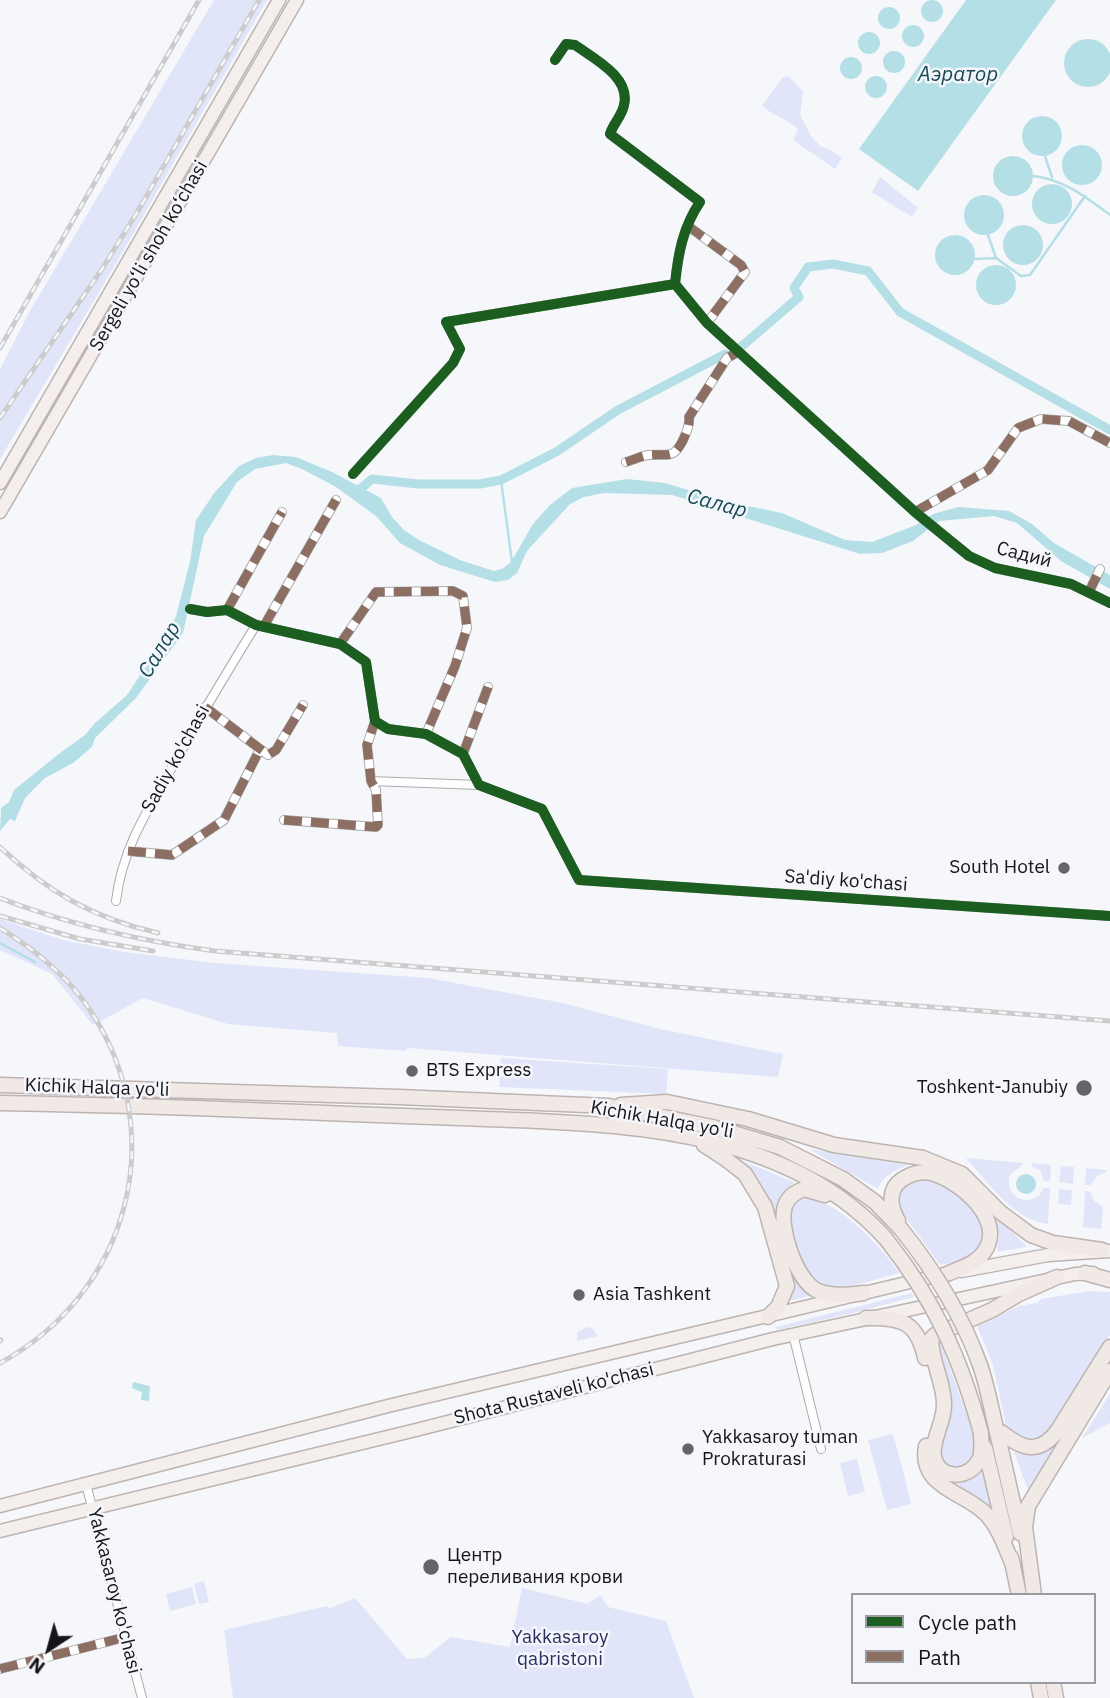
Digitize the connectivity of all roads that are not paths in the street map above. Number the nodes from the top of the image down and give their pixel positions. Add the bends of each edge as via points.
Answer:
1 (279, 0) edge
2 (297, 0) edge
3 (555, 60) dead end
4 (688, 226) junction
5 (676, 284) junction
6 (707, 323) junction
7 (738, 352) junction
8 (1110, 443) edge
9 (626, 462) dead end
10 (353, 474) dead end
11 (0, 483) edge
12 (336, 500) dead end
13 (0, 512) edge
14 (282, 512) dead end
15 (918, 515) junction
16 (1100, 569) dead end
17 (1089, 592) junction
18 (1110, 603) edge
19 (190, 609) dead end
20 (227, 610) junction
21 (260, 626) junction
22 (340, 644) junction
23 (488, 687) dead end
24 (303, 705) dead end
25 (205, 707) junction
26 (375, 721) junction
27 (426, 734) junction
28 (260, 749) junction
29 (463, 754) junction
30 (371, 781) junction
31 (479, 785) junction
32 (284, 820) dead end
33 (128, 851) junction
34 (117, 901) dead end
35 (1110, 916) edge
36 (0, 1085) edge
37 (23, 1086) junction
38 (399, 1097) junction
39 (0, 1103) edge
40 (22, 1104) junction
41 (609, 1106) junction
42 (399, 1115) junction
43 (688, 1137) junction
44 (855, 1208) junction
45 (901, 1229) junction
46 (1106, 1250) edge
47 (1085, 1273) junction
48 (1110, 1273) edge
49 (947, 1274) junction
50 (1057, 1278) junction
51 (1110, 1280) edge
52 (864, 1293) junction
53 (768, 1317) junction
54 (866, 1318) junction
55 (793, 1334) junction
56 (1110, 1346) edge
57 (1110, 1371) edge
58 (996, 1428) junction
59 (981, 1433) junction
60 (821, 1449) dead end
61 (86, 1484) junction
62 (0, 1506) edge
63 (93, 1508) junction
64 (0, 1531) edge
65 (1013, 1565) junction
66 (1019, 1593) edge
67 (1034, 1593) edge
68 (1034, 1593) edge
69 (126, 1637) junction
70 (0, 1669) edge
71 (142, 1698) edge

1 - 11 main road, Sergeli yo‘li shoh ko‘chasi
2 - 13 main road, Sergeli yo‘li shoh ko‘chasi
3 - 4 street via 566,44 575,45 619,79 625,102 610,133 700,202
4 - 5 street via 679,249
4 - 6 street via 745,272
5 - 6 street, Садий
5 - 10 street via 446,321 460,349 453,363
6 - 7 street, Садий
7 - 9 street via 727,358 689,416 677,452
7 - 15 street, Садий
8 - 15 street via 1069,421 1041,419 1018,428 988,470
12 - 21 street, Sadiy ko'chasi
14 - 20 street
15 - 17 street, Садий via 969,556 995,568
16 - 17 street
17 - 18 street, Садий
19 - 20 street
20 - 21 street
21 - 22 street
21 - 25 street, Sadiy ko'chasi
22 - 26 street via 366,662
22 - 27 street via 376,592 453,591 463,597 467,628
23 - 29 street
24 - 28 street via 276,750 268,755
25 - 28 street
25 - 33 street, Sadiy ko'chasi
26 - 27 street via 388,729
26 - 30 street via 368,745
27 - 29 street
28 - 33 street via 224,820 172,855
29 - 31 street
30 - 31 street
30 - 32 street via 376,790 376,827
31 - 35 street, Sa'diy ko'chasi via 542,808 579,880
33 - 34 street, Sadiy ko'chasi
36 - 37 highway, Kichik Halqa yo'li
37 - 38 highway, Kichik Halqa yo'li
37 - 40 highway
38 - 41 highway, Kichik Halqa yo'li
38 - 42 highway
39 - 40 highway, Kichik Halqa yo'li
40 - 42 highway, Kichik Halqa yo'li
41 - 45 highway, Kichik Halqa yo'li via 713,1127 780,1147 844,1179
41 - 46 highway via 667,1102 748,1119 834,1145 923,1158 962,1174 1031,1236
42 - 43 highway, Kichik Halqa yo'li via 592,1124
43 - 44 highway, Kichik Halqa yo'li via 775,1161
43 - 53 highway via 745,1174 763,1202 787,1286
44 - 52 highway via 804,1189 788,1200 784,1218 793,1259 806,1283 822,1293
44 - 59 highway, Kichik Halqa yo'li, bridge via 918,1280 944,1328
45 - 49 highway via 892,1210 893,1191 912,1174 940,1176 972,1197 987,1219 990,1240 976,1260
45 - 58 highway, Kichik Halqa yo'li, bridge via 965,1329 981,1368
46 - 49 main road, Shota Rustaveli ko'chasi via 1002,1262
47 - 48 main road, Shota Rustaveli ko'chasi
47 - 50 main road, Shota Rustaveli ko'chasi
47 - 51 highway
49 - 52 main road, Shota Rustaveli ko'chasi
50 - 54 main road, Shota Rustaveli ko'chasi
50 - 59 highway via 931,1339 944,1404 934,1454 941,1469 957,1476 974,1467 982,1454
52 - 53 main road, Shota Rustaveli ko'chasi
53 - 61 main road, Shota Rustaveli ko'chasi via 392,1405
54 - 55 main road, Shota Rustaveli ko'chasi
54 - 65 highway via 900,1320 919,1337 935,1402 925,1451 928,1468 937,1482 989,1517
55 - 60 street
55 - 63 main road, Shota Rustaveli ko'chasi
56 - 58 highway via 1048,1440 1026,1447
57 - 68 highway via 1028,1506 1025,1527
58 - 67 highway, Kichik Halqa yo'li
59 - 65 highway, Kichik Halqa yo'li
61 - 62 main road, Shota Rustaveli ko'chasi
61 - 63 street, Yakkasaroy ko'chasi
63 - 64 main road, Shota Rustaveli ko'chasi
63 - 69 street, Yakkasaroy ko'chasi
65 - 66 highway, Kichik Halqa yo'li
69 - 70 street
69 - 71 street, Yakkasaroy ko'chasi

